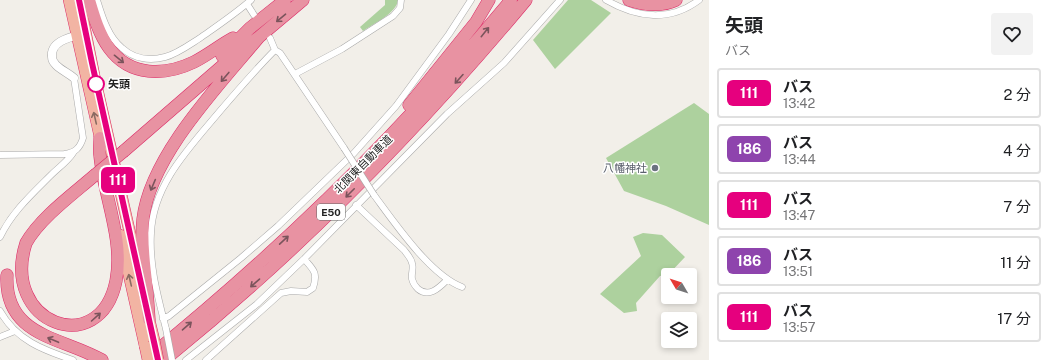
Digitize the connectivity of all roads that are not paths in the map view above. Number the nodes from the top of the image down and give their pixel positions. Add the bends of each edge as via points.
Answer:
1 (69, 0) edge
2 (79, 0) edge
3 (90, 0) edge
4 (97, 0) edge
5 (285, 0) edge
6 (303, 0) edge
7 (401, 0) edge
8 (471, 0) edge
9 (489, 0) edge
10 (511, 0) edge
11 (526, 0) edge
12 (531, 0) edge
13 (560, 0) edge
14 (606, 0) edge
15 (629, 0) edge
16 (676, 0) edge
17 (700, 0) edge
18 (249, 2) edge
19 (254, 15) dead end
20 (250, 28) junction
21 (81, 35) junction
22 (264, 38) junction
23 (275, 50) junction
24 (485, 50) junction
25 (295, 74) junction
26 (74, 78) joint
27 (100, 138) junction
28 (122, 147) junction
29 (73, 153) junction
30 (0, 155) edge
31 (94, 171) junction
32 (356, 205) junction
33 (314, 213) junction
34 (0, 237) edge
35 (304, 259) junction
36 (447, 280) junction
37 (462, 287) dead end
38 (0, 311) edge
39 (149, 319) junction
40 (163, 319) junction
41 (15, 331) junction
42 (0, 337) edge
43 (149, 343) junction
44 (73, 360) edge
45 (102, 360) edge
46 (147, 360) edge
47 (158, 360) edge
48 (164, 360) edge
49 (172, 360) edge
50 (186, 360) edge
51 (206, 360) edge

1 - 21 highway
2 - 21 highway
3 -> 20 highway via 97,25 108,47 124,63 142,70 161,72 195,62
4 - 18 street via 115,41 129,53 147,59 176,53
5 - 20 highway
6 -> 22 highway
7 - 25 street via 400,8 393,16 342,49
8 - 40 street via 396,106 354,153 247,253
9 - 33 highway via 476,22 445,62
33 -> 10 highway, 北関東自動車道 / E50 via 406,120
11 - 24 highway, 北関東自動車道 / E50
12 - 24 highway
13 - 32 street via 504,63 447,114
14 - 17 street via 646,15 681,11
15 - 16 highway via 655,5
18 - 19 street
20 - 28 highway
21 - 26 street via 58,43 52,54 55,64
27 -> 21 highway
21 - 39 highway
22 - 23 street
22 - 28 highway via 236,54
22 -> 39 highway via 218,86 186,128 163,164 149,196 144,218 142,249
23 - 25 street
23 - 40 street via 187,150 165,182 159,196 151,232 151,252
24 -> 48 highway, 北関東自動車道 / E50 via 414,128 322,220 261,278
25 - 36 street, bridge via 374,195 404,235
26 - 29 street via 83,138
31 -> 27 highway via 37,228 26,242 16,265 16,288 23,307 36,320 54,328 71,330 93,320 105,308 116,282 117,251 100,155
43 -> 27 highway
28 - 31 highway, bridge
29 - 30 street
29 - 34 street via 68,161 21,205
45 -> 31 highway via 51,339 26,324 15,310 7,282 10,258 29,225 48,206
32 - 35 street
32 - 36 street via 409,256 412,263 412,278 418,289 429,293
46 -> 33 highway, 北関東自動車道 / E50
35 - 50 street via 257,304
35 - 51 street via 314,270 316,279 313,288 307,292 280,293
36 - 37 street
38 - 41 street
39 - 43 highway
40 - 49 street, bridge
41 - 42 street
41 - 44 street via 44,350
43 - 46 highway, bridge
43 - 47 highway, bridge

